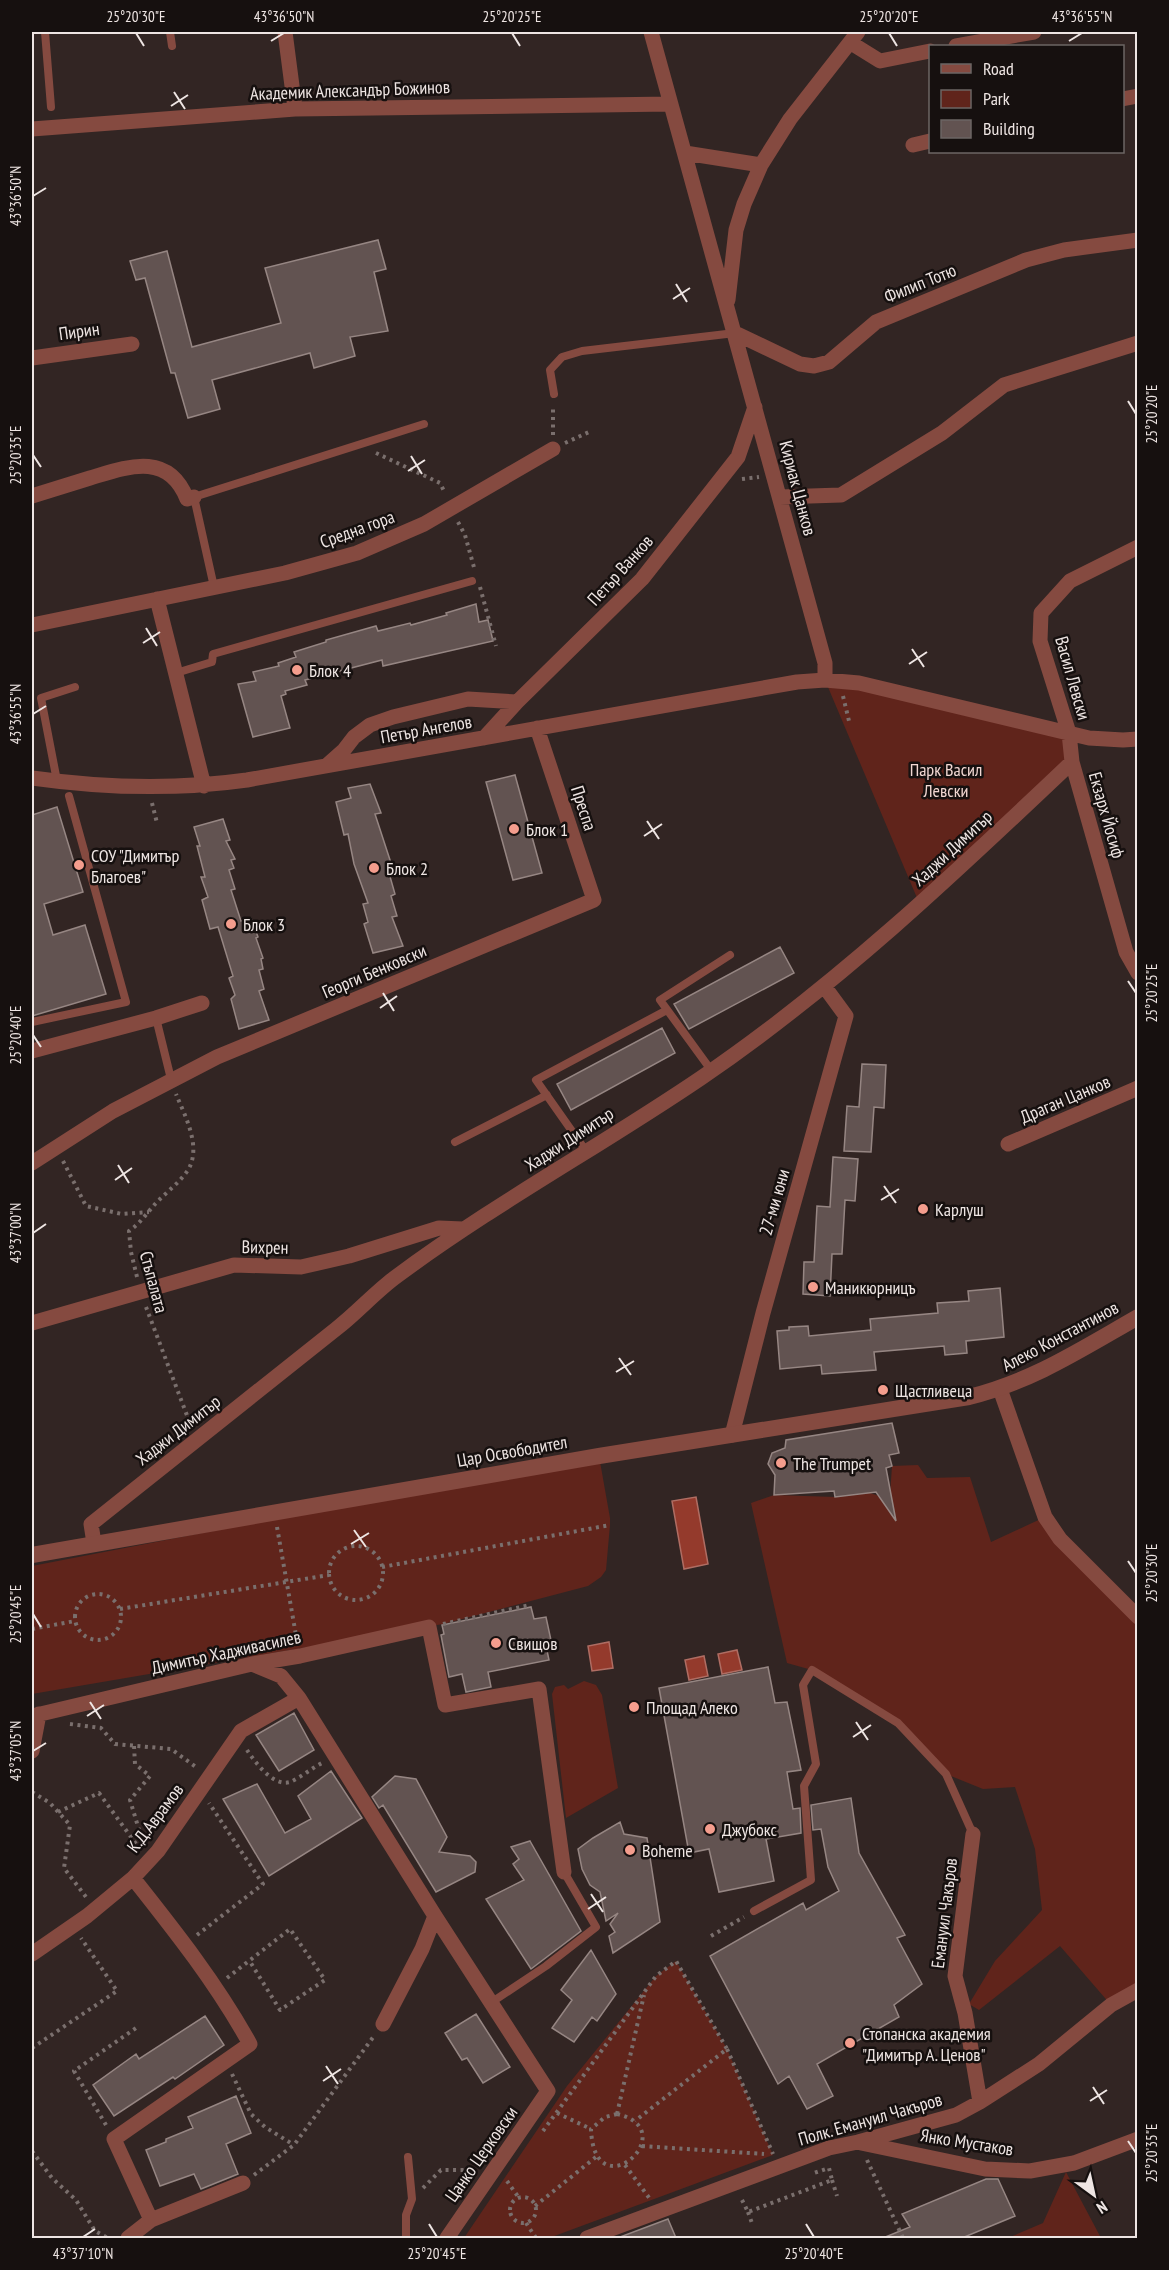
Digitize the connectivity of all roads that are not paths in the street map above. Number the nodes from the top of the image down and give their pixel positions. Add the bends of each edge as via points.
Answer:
1 (45, 32) edge
2 (170, 32) edge
3 (285, 32) edge
4 (651, 32) edge
5 (1034, 32) edge
6 (854, 37) edge
7 (962, 45) edge
8 (172, 46) dead end
9 (929, 51) edge
10 (671, 104) junction
11 (51, 107) dead end
12 (295, 109) junction
13 (32, 129) edge
14 (929, 141) edge
15 (913, 145) dead end
16 (685, 153) junction
17 (761, 165) junction
18 (1137, 240) edge
19 (727, 307) junction
20 (735, 333) junction
21 (1137, 343) edge
22 (132, 344) dead end
23 (32, 358) edge
24 (554, 394) road end
25 (755, 408) junction
26 (424, 424) dead end
27 (553, 449) road end
28 (32, 495) edge
29 (194, 497) junction
30 (780, 497) junction
31 (1137, 547) edge
32 (472, 580) dead end
33 (214, 587) junction
34 (157, 599) junction
35 (32, 625) edge
36 (176, 673) junction
37 (825, 680) junction
38 (75, 687) dead end
39 (517, 702) junction
40 (537, 728) junction
41 (1069, 733) junction
42 (484, 738) junction
43 (1137, 739) edge
44 (1072, 762) junction
45 (326, 766) junction
46 (32, 778) edge
47 (57, 781) junction
48 (204, 786) junction
49 (69, 796) dead end
50 (594, 900) joint
51 (730, 955) dead end
52 (1137, 974) edge
53 (824, 986) junction
54 (202, 1003) dead end
55 (667, 1010) junction
56 (156, 1018) junction
57 (32, 1022) edge
58 (32, 1051) edge
59 (711, 1070) junction
60 (171, 1079) junction
61 (1137, 1088) edge
62 (547, 1095) junction
63 (455, 1142) dead end
64 (1008, 1144) dead end
65 (586, 1151) junction
66 (32, 1162) edge
67 (463, 1229) junction
68 (1137, 1317) edge
69 (32, 1323) edge
70 (1000, 1389) junction
71 (732, 1435) junction
72 (94, 1543) junction
73 (32, 1554) edge
74 (1137, 1617) edge
75 (252, 1664) junction
76 (299, 1698) junction
77 (41, 1713) edge
78 (32, 1751) edge
79 (973, 1834) joint
80 (564, 1872) joint
81 (133, 1878) junction
82 (754, 1911) road end
83 (435, 1916) junction
84 (32, 1954) edge
85 (1137, 1990) edge
86 (492, 2002) junction
87 (383, 2024) road end
88 (980, 2102) junction
89 (1137, 2139) edge
90 (858, 2142) junction
91 (408, 2157) dead end
92 (243, 2183) road end
93 (151, 2220) junction
94 (128, 2238) edge
95 (406, 2238) edge
96 (447, 2238) edge
97 (587, 2238) edge

1 - 11 lane
2 - 8 lane
3 - 12 street
4 - 10 street, Кириак Цанков
5 - 7 street
6 - 9 street, Кириак Цанков via 880,61
6 - 17 street, Кириак Цанков via 790,118
10 - 12 street, Академик Александър Божинов
10 - 16 street, Кириак Цанков
12 - 13 street, Академик Александър Божинов
14 - 15 street
16 - 17 street
16 - 19 street, Кириак Цанков
17 - 19 street, Кириак Цанков via 736,230
18 - 20 street, Филип Тотю via 1064,250 1026,260 876,322 829,362 814,366 800,364
19 - 20 street, Кириак Цанков
20 - 24 lane via 582,351 562,357 550,370
20 - 25 street, Кириак Цанков
21 - 30 street via 1004,385 942,433 841,495
22 - 23 street, Пирин
25 - 30 street, Кириак Цанков
25 - 39 street, Петър Ванков via 738,457 642,579
26 - 29 lane
27 - 33 street, Средна гора via 424,524 357,553
28 - 29 street via 133,465 160,469 181,484 187,498
29 - 33 lane
30 - 37 street, Кириак Цанков via 825,663
31 - 41 street, Васил Левски via 1070,581 1041,613 1040,640
32 - 36 lane via 213,654 212,662
33 - 34 street, Средна гора
34 - 35 street, Средна гора
34 - 36 street
36 - 48 street
37 - 40 street, Петър Ангелов
37 - 41 street, Васил Левски via 859,683
38 - 47 lane via 41,698
39 - 42 street, Петър Ванков
39 - 45 street via 468,699 393,717 370,725
40 - 42 street, Петър Ангелов
40 - 50 street, Преспа
41 - 43 street via 1089,738
41 - 44 street, Екзарх Йосиф
42 - 45 street, Петър Ангелов
44 - 52 street, Екзарх Йосиф via 1126,952
44 - 53 street, Хаджи Димитър via 931,895
45 - 48 street, Петър Ангелов
46 - 47 street, Петър Ангелов
47 - 48 street, Петър Ангелов via 102,786
49 - 57 lane via 126,1002
50 - 60 street, Георги Бенковски
51 - 55 lane via 660,1000
53 - 59 street, Хаджи Димитър
53 - 71 street, 27-ми юни via 846,1016
54 - 56 street
55 - 59 lane
55 - 62 lane via 536,1080
56 - 58 street
56 - 60 lane
59 - 65 street, Хаджи Димитър
60 - 66 street, Георги Бенковски
61 - 64 street, Драган Цанков
62 - 63 lane
62 - 65 lane
65 - 67 street, Хаджи Димитър
67 - 69 street, Вихрен via 439,1228 301,1267 234,1265
67 - 72 street, Хаджи Димитър via 394,1278 91,1524
68 - 70 street, Алеко Константинов via 1039,1373
70 - 71 street, Цар Освободител
70 - 74 street via 1045,1517 1060,1539
71 - 72 street, Цар Освободител
72 - 73 street, Цар Освободител
75 - 76 street via 281,1676
75 - 77 street, Димитър Хадживасилев
75 - 80 street, Димитър Хадживасилев via 429,1627 445,1705 539,1689
76 - 81 street, К.Д.Аврамов via 241,1731 158,1851
76 - 83 street
77 - 78 street
79 - 82 lane via 946,1774 898,1723 812,1670 803,1685 816,1764 804,1786 811,1880
79 - 88 street, Емануил Чакъров via 955,1976
80 - 86 lane via 596,1927
81 - 84 street, К.Д.Аврамов
81 - 93 street via 185,1944 249,2044 114,2139
83 - 86 street
83 - 87 street
85 - 88 street, Полк. Емануил Чакъров via 1111,2004 1039,2064
86 - 96 street, Цанко Церковски via 548,2091
88 - 90 street, Полк. Емануил Чакъров via 956,2115
89 - 90 street, Янко Мустаков via 1074,2163 1030,2171 985,2169
90 - 97 street, Полк. Емануил Чакъров via 829,2148
91 - 95 lane via 412,2199 406,2215
92 - 93 street
93 - 94 street

